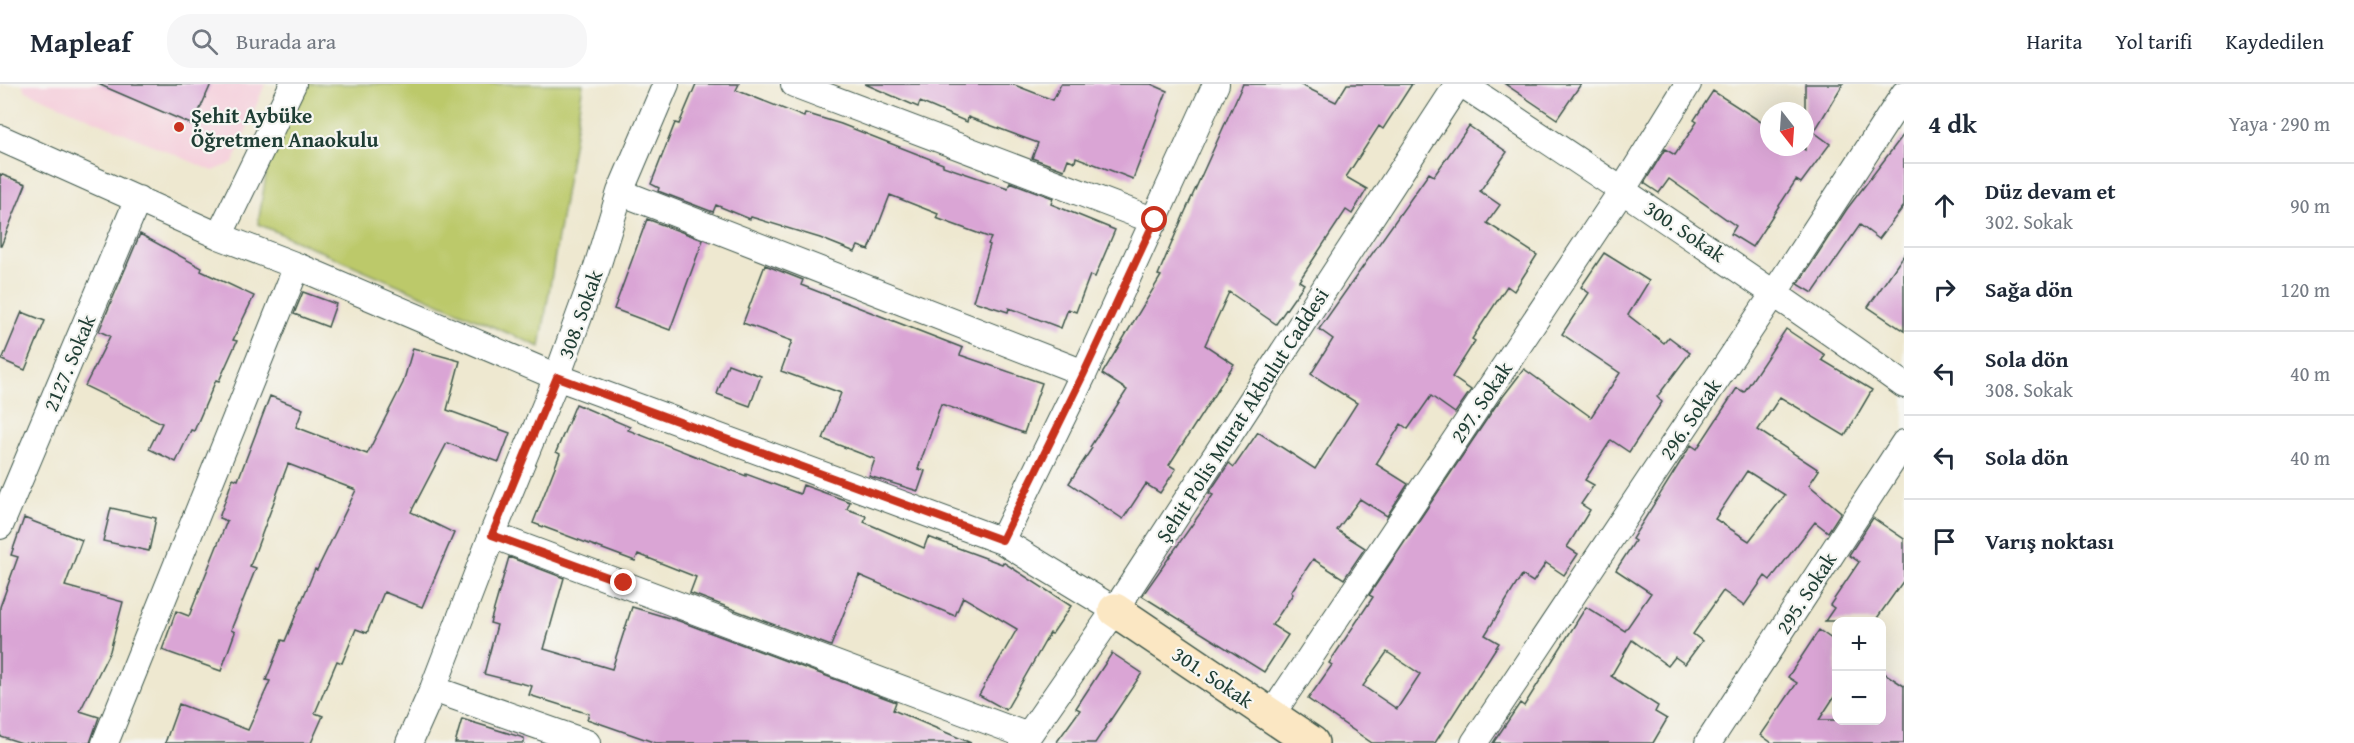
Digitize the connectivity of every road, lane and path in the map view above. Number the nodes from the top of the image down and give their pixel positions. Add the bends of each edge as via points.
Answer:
1 (293, 84) edge
2 (666, 84) edge
3 (794, 84) edge
4 (1216, 84) edge
5 (1460, 84) edge
6 (1688, 84) edge
7 (1904, 94) edge
8 (0, 138) edge
9 (1623, 189) junction
10 (620, 192) junction
11 (138, 199) junction
12 (1155, 220) junction
13 (219, 236) junction
14 (297, 266) junction
15 (1775, 292) junction
16 (1084, 373) junction
17 (557, 377) junction
18 (1904, 385) edge
19 (1904, 444) edge
20 (0, 526) edge
21 (492, 535) junction
22 (1002, 540) junction
23 (1115, 610) junction
24 (434, 689) junction
25 (1270, 717) junction
26 (1025, 739) edge
27 (105, 743) edge
28 (409, 743) edge
29 (587, 743) edge
30 (1312, 743) edge
31 (1474, 743) edge
32 (1708, 743) edge

1 - 13 street
2 - 10 street, 308. Sokak
3 - 12 street
4 - 12 street
5 - 9 street, 300. Sokak
5 - 23 street, Şehit Polis Murat Akbulut Caddesi
6 - 9 street, 297. Sokak
7 - 15 street, 296. Sokak
8 - 11 street
9 - 15 street, 300. Sokak
9 - 25 street, 297. Sokak
10 - 16 street
10 - 17 street, 308. Sokak
11 - 13 street
11 - 20 street, 2127. Sokak
12 - 16 street
13 - 14 street
14 - 17 street
14 - 27 street
15 - 18 street, 300. Sokak
15 - 31 street, 296. Sokak
16 - 22 street
17 - 21 street, 308. Sokak
17 - 22 street
19 - 32 street, 295. Sokak
21 - 24 street, 308. Sokak
21 - 26 street
22 - 23 street
23 - 25 street, 301. Sokak
23 - 26 street, Şehit Polis Murat Akbulut Caddesi
24 - 28 street, 308. Sokak
24 - 29 street
25 - 30 street, 301. Sokak

